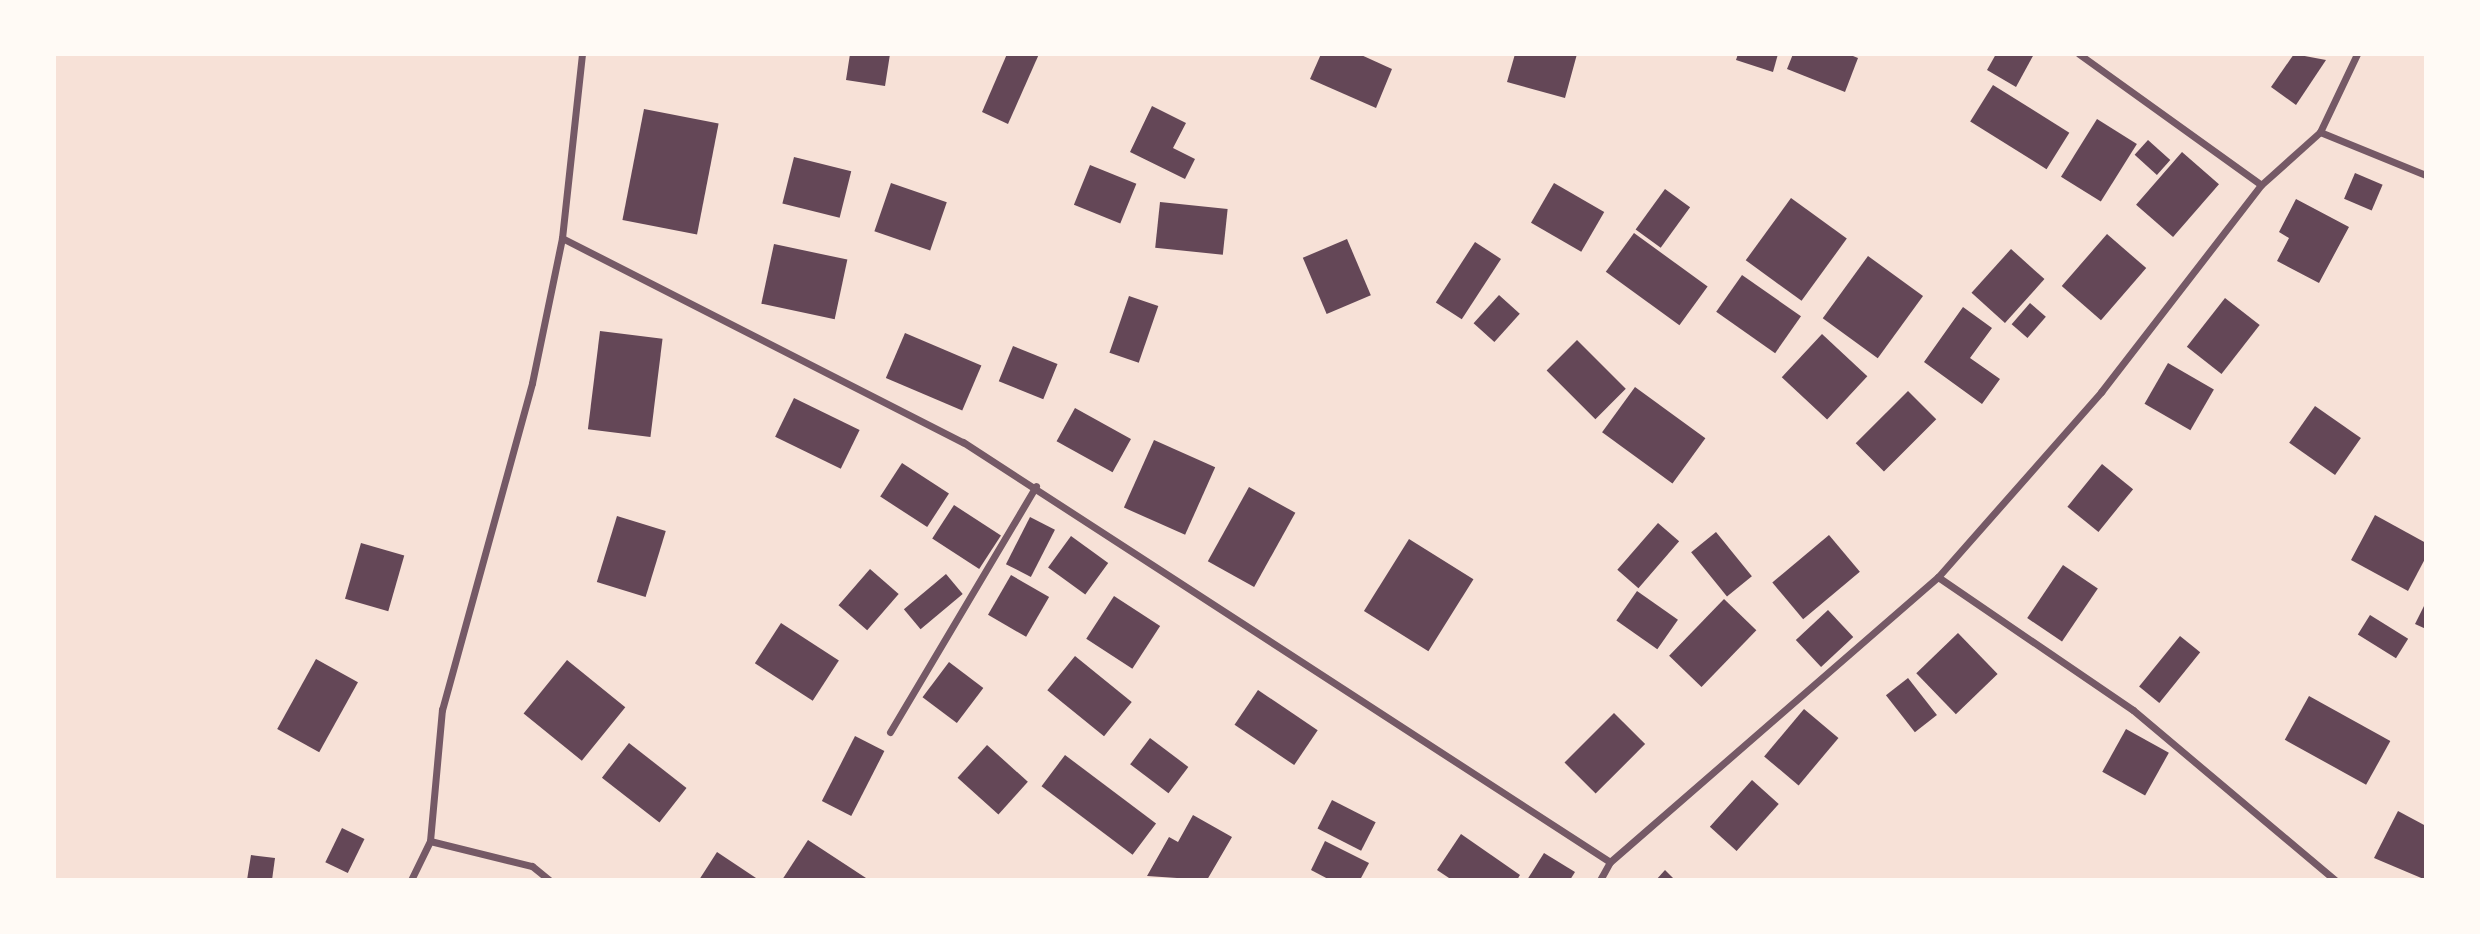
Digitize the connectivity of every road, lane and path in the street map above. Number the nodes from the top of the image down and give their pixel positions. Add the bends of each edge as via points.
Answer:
1 (582, 54) edge
2 (2079, 54) edge
3 (2357, 54) edge
4 (2320, 132) junction
5 (2426, 175) edge
6 (2261, 185) junction
7 (562, 238) junction
8 (1036, 486) junction
9 (1938, 577) junction
10 (890, 732) dead end
11 (429, 841) junction
12 (1610, 862) junction
13 (411, 880) edge
14 (549, 880) edge
15 (1600, 880) edge
16 (2335, 880) edge

1 - 7 street
2 - 6 street
3 - 4 street
4 - 5 street
4 - 6 street
6 - 9 street via 2101,392
7 - 8 street via 963,442
7 - 11 street via 533,383 442,710
8 - 10 street
8 - 12 street
9 - 12 street
9 - 16 street via 2133,710
11 - 13 street
11 - 14 street via 532,866
12 - 15 street

